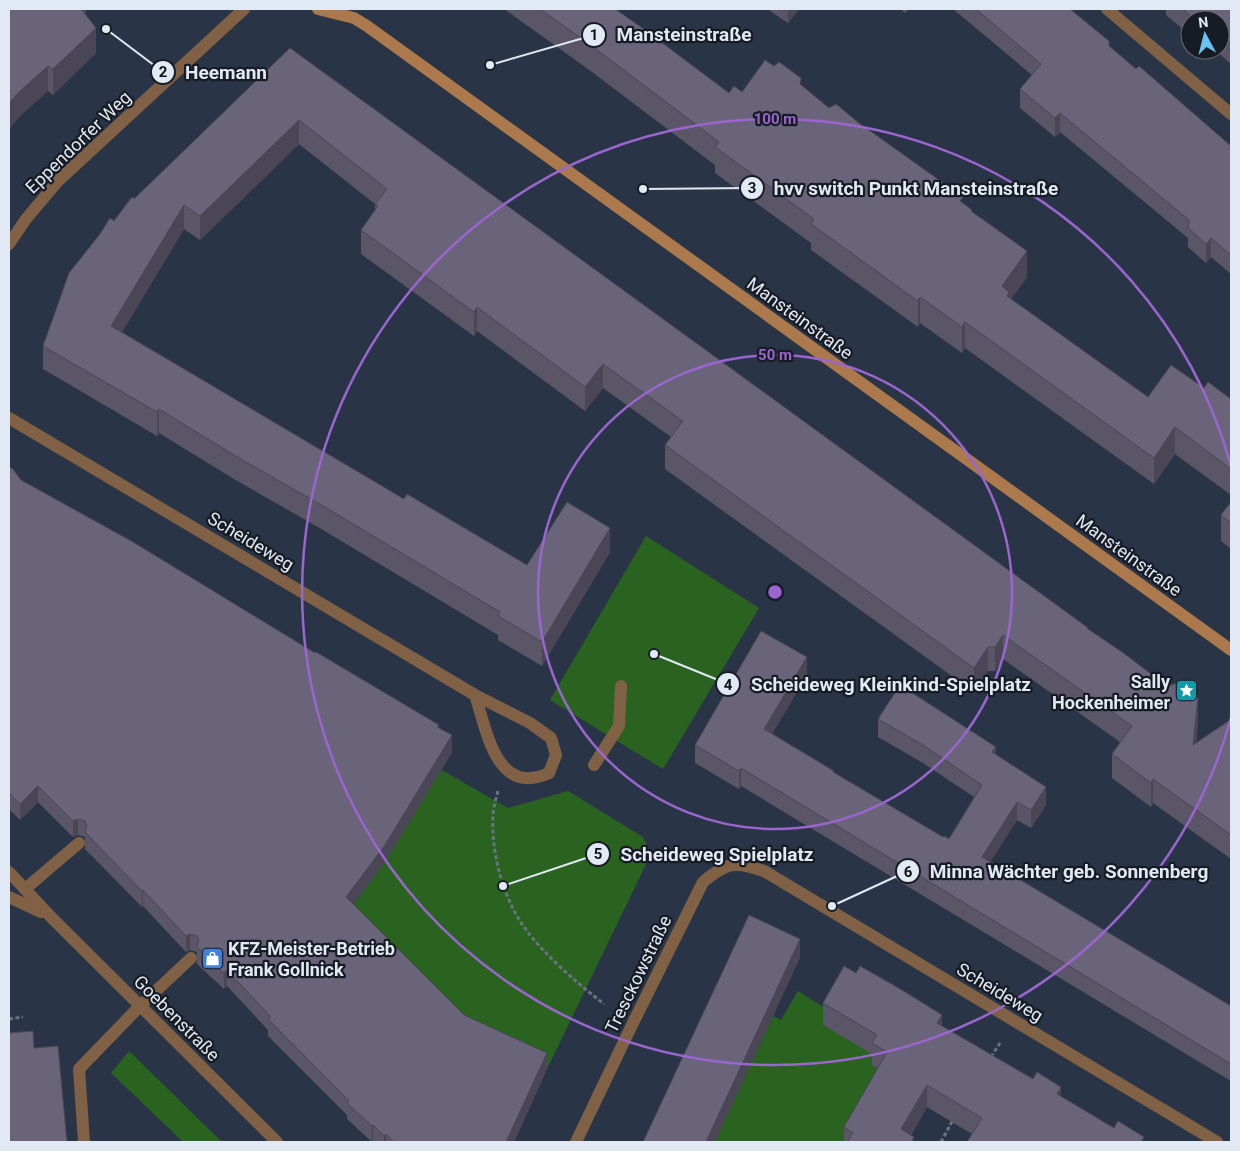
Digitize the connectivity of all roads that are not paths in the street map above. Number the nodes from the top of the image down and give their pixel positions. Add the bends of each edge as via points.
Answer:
1 (244, 9) edge
2 (318, 9) edge
3 (1107, 9) edge
4 (1231, 114) edge
5 (9, 244) edge
6 (9, 418) edge
7 (1231, 650) edge
8 (620, 686) dead end
9 (475, 695) junction
10 (594, 765) dead end
11 (79, 843) edge
12 (764, 871) joint
13 (9, 872) edge
14 (24, 889) junction
15 (9, 897) edge
16 (52, 918) junction
17 (191, 958) edge
18 (140, 1006) junction
19 (84, 1142) edge
20 (277, 1142) edge
21 (576, 1142) edge
22 (1217, 1142) edge

1 - 5 street, Eppendorfer Weg via 58,182
2 - 7 street, Mansteinstraße via 354,18 367,26
3 - 4 street
6 - 9 street, Scheideweg
8 - 10 street via 618,726
9 - 9 street, Scheideweg via 492,750 510,774 538,778 549,773 556,755 551,738 530,723
11 - 14 street
12 - 21 street, Tresckowstraße via 744,864 728,866 715,871 703,882
12 - 22 street, Scheideweg
13 - 14 street, Goebenstraße
14 - 16 street, Goebenstraße
15 - 16 street, Goebenstraße
16 - 18 street, Goebenstraße
17 - 18 street
18 - 19 street via 79,1069
18 - 20 street, Goebenstraße

